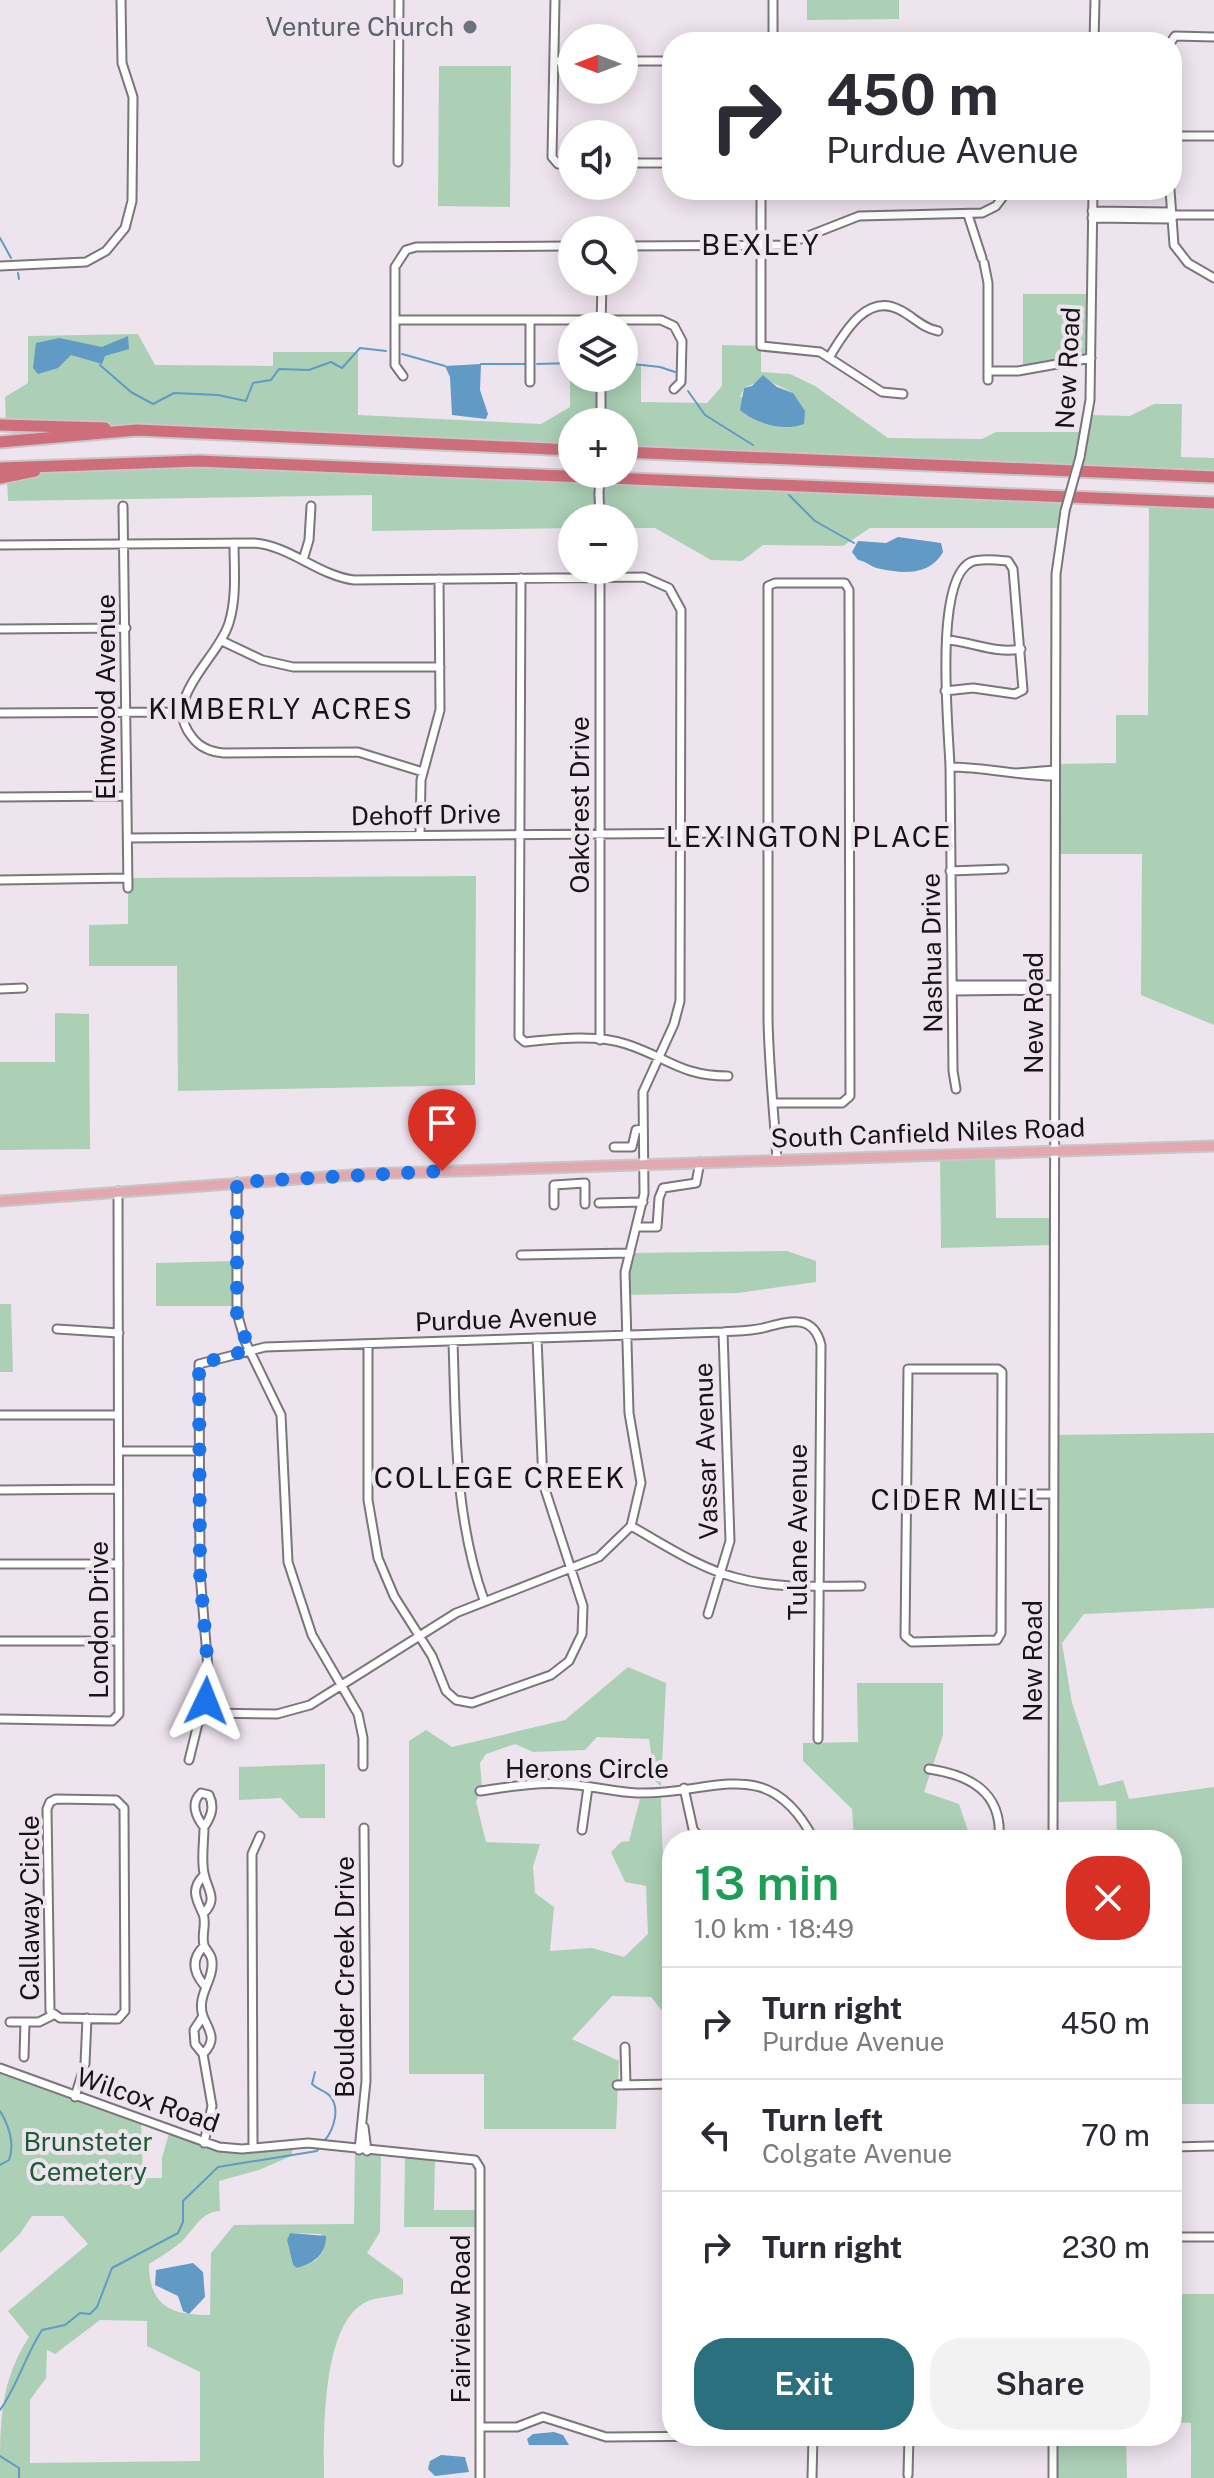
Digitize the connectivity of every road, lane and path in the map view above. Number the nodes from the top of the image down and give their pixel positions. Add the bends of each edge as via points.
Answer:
1 (121, 0) edge
2 (399, 0) edge
3 (555, 0) edge
4 (773, 0) edge
5 (1095, 0) edge
6 (773, 32) edge
7 (1094, 32) edge
8 (1182, 36) edge
9 (1214, 37) edge
10 (555, 61) joint
11 (638, 61) edge
12 (662, 61) edge
13 (1182, 136) edge
14 (1214, 136) edge
15 (398, 162) dead end
16 (558, 163) edge
17 (638, 163) edge
18 (662, 163) edge
19 (761, 200) edge
20 (999, 200) edge
21 (1093, 200) edge
22 (1170, 200) edge
23 (968, 215) junction
24 (1092, 215) junction
25 (1170, 215) junction
26 (1214, 215) edge
27 (761, 245) junction
28 (558, 246) edge
29 (638, 246) edge
30 (0, 266) edge
31 (1214, 278) edge
32 (395, 320) junction
33 (530, 321) junction
34 (638, 321) edge
35 (558, 322) edge
36 (938, 331) dead end
37 (830, 356) junction
38 (1091, 358) junction
39 (403, 376) dead end
40 (530, 382) dead end
41 (674, 389) dead end
42 (903, 394) dead end
43 (0, 425) edge
44 (137, 430) junction
45 (0, 442) edge
46 (558, 449) edge
47 (638, 453) edge
48 (65, 465) junction
49 (0, 468) edge
50 (1214, 477) edge
51 (0, 478) edge
52 (1214, 503) edge
53 (123, 506) dead end
54 (311, 506) dead end
55 (234, 543) junction
56 (125, 544) junction
57 (0, 545) edge
58 (303, 560) junction
59 (558, 576) edge
60 (638, 577) edge
61 (521, 578) junction
62 (439, 579) junction
63 (600, 584) edge
64 (126, 628) junction
65 (0, 629) edge
66 (947, 640) junction
67 (222, 641) junction
68 (1021, 649) junction
69 (440, 667) junction
70 (945, 691) junction
71 (127, 712) junction
72 (182, 712) junction
73 (0, 713) edge
74 (950, 767) junction
75 (423, 772) junction
76 (1055, 773) junction
77 (127, 796) junction
78 (0, 797) edge
79 (681, 833) junction
80 (725, 833) dead end
81 (521, 834) junction
82 (600, 834) junction
83 (420, 835) junction
84 (128, 838) junction
85 (1004, 869) dead end
86 (950, 871) junction
87 (128, 878) junction
88 (0, 880) edge
89 (128, 888) dead end
90 (23, 988) dead end
91 (953, 988) junction
92 (1054, 988) junction
93 (0, 989) edge
94 (600, 1040) junction
95 (657, 1058) junction
96 (728, 1076) dead end
97 (956, 1089) dead end
98 (773, 1103) junction
99 (642, 1129) junction
100 (1214, 1146) edge
101 (614, 1147) dead end
102 (1054, 1150) junction
103 (777, 1160) junction
104 (700, 1162) junction
105 (644, 1164) junction
106 (566, 1167) junction
107 (237, 1182) junction
108 (567, 1184) junction
109 (118, 1191) junction
110 (0, 1201) edge
111 (643, 1202) junction
112 (599, 1203) dead end
113 (585, 1204) dead end
114 (554, 1205) dead end
115 (637, 1227) junction
116 (630, 1253) junction
117 (521, 1255) dead end
118 (813, 1328) joint
119 (57, 1329) dead end
120 (723, 1332) junction
121 (119, 1333) junction
122 (626, 1335) junction
123 (537, 1338) junction
124 (453, 1341) junction
125 (368, 1344) junction
126 (249, 1350) junction
127 (0, 1415) edge
128 (118, 1415) junction
129 (119, 1451) junction
130 (200, 1451) junction
131 (118, 1489) junction
132 (0, 1490) edge
133 (1000, 1494) junction
134 (1053, 1494) junction
135 (631, 1526) junction
136 (0, 1564) edge
137 (119, 1564) junction
138 (570, 1569) junction
139 (722, 1573) junction
140 (818, 1586) junction
141 (861, 1586) dead end
142 (484, 1600) junction
143 (708, 1614) dead end
144 (419, 1636) junction
145 (0, 1641) edge
146 (119, 1641) junction
147 (341, 1686) junction
148 (202, 1713) junction
149 (0, 1719) edge
150 (818, 1739) dead end
151 (189, 1760) dead end
152 (363, 1766) dead end
153 (929, 1769) dead end
154 (588, 1787) junction
155 (684, 1788) junction
156 (480, 1791) dead end
157 (204, 1827) dead end
158 (364, 1828) dead end
159 (582, 1830) dead end
160 (694, 1830) edge
161 (807, 1830) edge
162 (1000, 1830) edge
163 (1053, 1830) edge
164 (260, 1836) dead end
165 (204, 1875) junction
166 (203, 1914) junction
167 (204, 1946) junction
168 (204, 1985) junction
169 (53, 2015) junction
170 (203, 2016) junction
171 (87, 2018) junction
172 (10, 2022) dead end
173 (28, 2025) junction
174 (625, 2047) dead end
175 (203, 2054) junction
176 (24, 2057) dead end
177 (0, 2068) edge
178 (662, 2084) edge
179 (75, 2097) junction
180 (204, 2143) junction
181 (1214, 2146) edge
182 (1182, 2147) edge
183 (253, 2148) junction
184 (363, 2150) junction
185 (477, 2161) joint
186 (1182, 2237) edge
187 (1214, 2237) edge
188 (481, 2427) junction
189 (662, 2437) edge
190 (813, 2446) edge
191 (909, 2446) edge
192 (1053, 2446) edge
193 (908, 2475) dead end
194 (480, 2478) edge
195 (812, 2478) edge
196 (1053, 2478) edge

1 - 30 street via 122,63 133,97 132,201 125,228 106,251 86,262
2 - 15 street
3 - 10 street
4 - 6 street
5 - 7 street
8 - 9 street
10 - 16 street
11 - 12 street
13 - 14 street
17 - 18 street
19 - 27 street
20 - 23 street via 991,209
21 - 24 street, New Road
22 - 25 street
23 - 27 street via 859,216 795,243
23 - 38 street via 988,283 988,375
24 - 25 street
24 - 38 street, New Road
25 - 26 street
25 - 31 street via 1177,252
27 - 29 street
27 - 37 street via 761,346 806,348
28 - 32 street via 416,247 402,253 395,267
32 - 33 street
32 - 39 street via 395,365
33 - 35 street
33 - 40 street
34 - 41 street via 661,320 674,326 682,341 681,382
36 - 37 street via 898,308 873,307 858,317
37 - 42 street via 882,392
38 - 76 street, New Road, bridge via 1090,411 1065,511 1056,574
43 - 44 highway
44 - 45 highway
44 - 46 highway
47 - 50 highway
48 - 49 highway
48 - 51 highway
48 - 52 highway via 156,461 339,466
53 - 56 street, Elmwood Avenue
54 - 58 street
55 - 56 street
55 - 58 street via 269,545
55 - 67 street via 234,603
56 - 57 street
56 - 64 street, Elmwood Avenue
58 - 62 street via 348,579
59 - 61 street
60 - 79 street via 669,588 682,618
61 - 62 street
61 - 81 street
62 - 69 street
63 - 82 street, Oakcrest Drive
64 - 65 street
64 - 71 street, Elmwood Avenue
66 - 68 street via 1002,652
66 - 68 street, Nashua Drive via 952,596 967,565 1000,560 1012,564
66 - 70 street, Nashua Drive
67 - 69 street via 262,660 293,667
67 - 72 street via 188,690
68 - 70 street via 1022,692
69 - 75 street via 439,721
70 - 74 street, Nashua Drive
71 - 72 street
71 - 73 street
71 - 77 street, Elmwood Avenue
72 - 75 street via 194,740 215,752 358,752
74 - 76 street
74 - 86 street, Nashua Drive
75 - 83 street
76 - 92 street, New Road
77 - 78 street
77 - 84 street, Elmwood Avenue
79 - 80 street, Dehoff Drive
79 - 82 street, Dehoff Drive
79 - 95 street via 680,1001
81 - 82 street, Dehoff Drive
81 - 83 street, Dehoff Drive
81 - 94 street via 520,1039
82 - 94 street, Oakcrest Drive
83 - 84 street, Dehoff Drive
84 - 87 street, Elmwood Avenue
85 - 86 street
86 - 91 street, Nashua Drive
87 - 88 street
87 - 89 street, Elmwood Avenue
90 - 93 street
91 - 92 street
91 - 97 street, Nashua Drive
92 - 102 street, New Road
94 - 95 street via 628,1044
95 - 96 street via 691,1073
95 - 99 street via 643,1092
98 - 98 street via 768,1020 769,585 847,585 847,1101
98 - 103 street
99 - 101 street via 636,1130 632,1147
99 - 105 street
100 - 102 main road, South Canfield Niles Road
102 - 103 main road, South Canfield Niles Road
102 - 134 street, New Road
103 - 104 main road, South Canfield Niles Road
104 - 105 main road, South Canfield Niles Road
104 - 115 street via 696,1183 663,1188 657,1227
105 - 106 main road, South Canfield Niles Road
105 - 111 street
106 - 107 main road
106 - 108 street
107 - 109 main road
107 - 126 street via 237,1313
108 - 113 street via 585,1183
108 - 114 street via 554,1185
109 - 110 main road
109 - 121 street, London Drive
111 - 112 street
111 - 115 street
115 - 116 street
116 - 117 street
116 - 122 street via 624,1292
118 - 120 street, Purdue Avenue via 794,1320
118 - 140 street, Tulane Avenue via 821,1350
119 - 121 street
120 - 122 street, Purdue Avenue
120 - 139 street, Vassar Avenue via 730,1541
121 - 128 street, London Drive
122 - 123 street, Purdue Avenue
122 - 135 street via 629,1413 641,1483
123 - 124 street, Purdue Avenue
123 - 138 street via 543,1483
124 - 125 street, Purdue Avenue
124 - 142 street via 460,1509
125 - 126 street, Purdue Avenue
125 - 144 street via 371,1529 386,1580
126 - 130 street, Purdue Avenue via 199,1364
126 - 147 street via 281,1415 285,1532 293,1585 312,1635
127 - 128 street
128 - 129 street, London Drive
129 - 130 street
129 - 131 street, London Drive
130 - 148 street via 200,1574 209,1679
131 - 132 street
131 - 137 street, London Drive
133 - 133 street via 1000,1636 909,1641 908,1369 1002,1372
133 - 134 street
134 - 163 street, New Road
135 - 138 street via 607,1552
135 - 139 street
136 - 137 street
137 - 146 street, London Drive
138 - 142 street
138 - 144 street via 583,1606 582,1634 569,1661 551,1675 478,1702 462,1702 446,1691
139 - 140 street via 775,1585
139 - 143 street, Vassar Avenue
140 - 141 street
140 - 150 street, Tulane Avenue
142 - 144 street
144 - 147 street
145 - 146 street
146 - 149 street, London Drive via 115,1721
147 - 148 street via 287,1713
147 - 152 street via 360,1722
148 - 151 street
153 - 162 street via 974,1780 992,1803
154 - 155 street, Herons Circle via 638,1794
154 - 156 street, Herons Circle via 526,1784
154 - 159 street
155 - 160 street
155 - 161 street, Herons Circle via 738,1783 764,1789 791,1807
157 - 165 street
158 - 184 street, Boulder Creek Drive
164 - 183 street via 252,1854
165 - 166 street via 212,1901
165 - 166 street via 195,1885 196,1905
166 - 167 street
167 - 168 street via 212,1973
167 - 168 street via 196,1955 195,1972
168 - 170 street
169 - 171 street, Callaway Circle
169 - 171 street, Callaway Circle via 47,1806 56,1799 116,1800 124,1808 125,2011 118,2019
169 - 173 street
170 - 175 street via 212,2036
170 - 175 street via 194,2030
171 - 179 street via 85,2064
172 - 173 street
173 - 176 street
174 - 178 street via 622,2085
175 - 180 street via 212,2106
177 - 179 street, Wilcox Road
179 - 180 street, Wilcox Road
180 - 183 street, Wilcox Road
181 - 182 street
183 - 184 street, Wilcox Road via 308,2143
184 - 185 street, Wilcox Road
185 - 188 street, Fairview Road
186 - 187 street
188 - 189 street via 517,2427 543,2417 606,2437
188 - 194 street, Fairview Road
190 - 195 street
191 - 193 street
192 - 196 street

